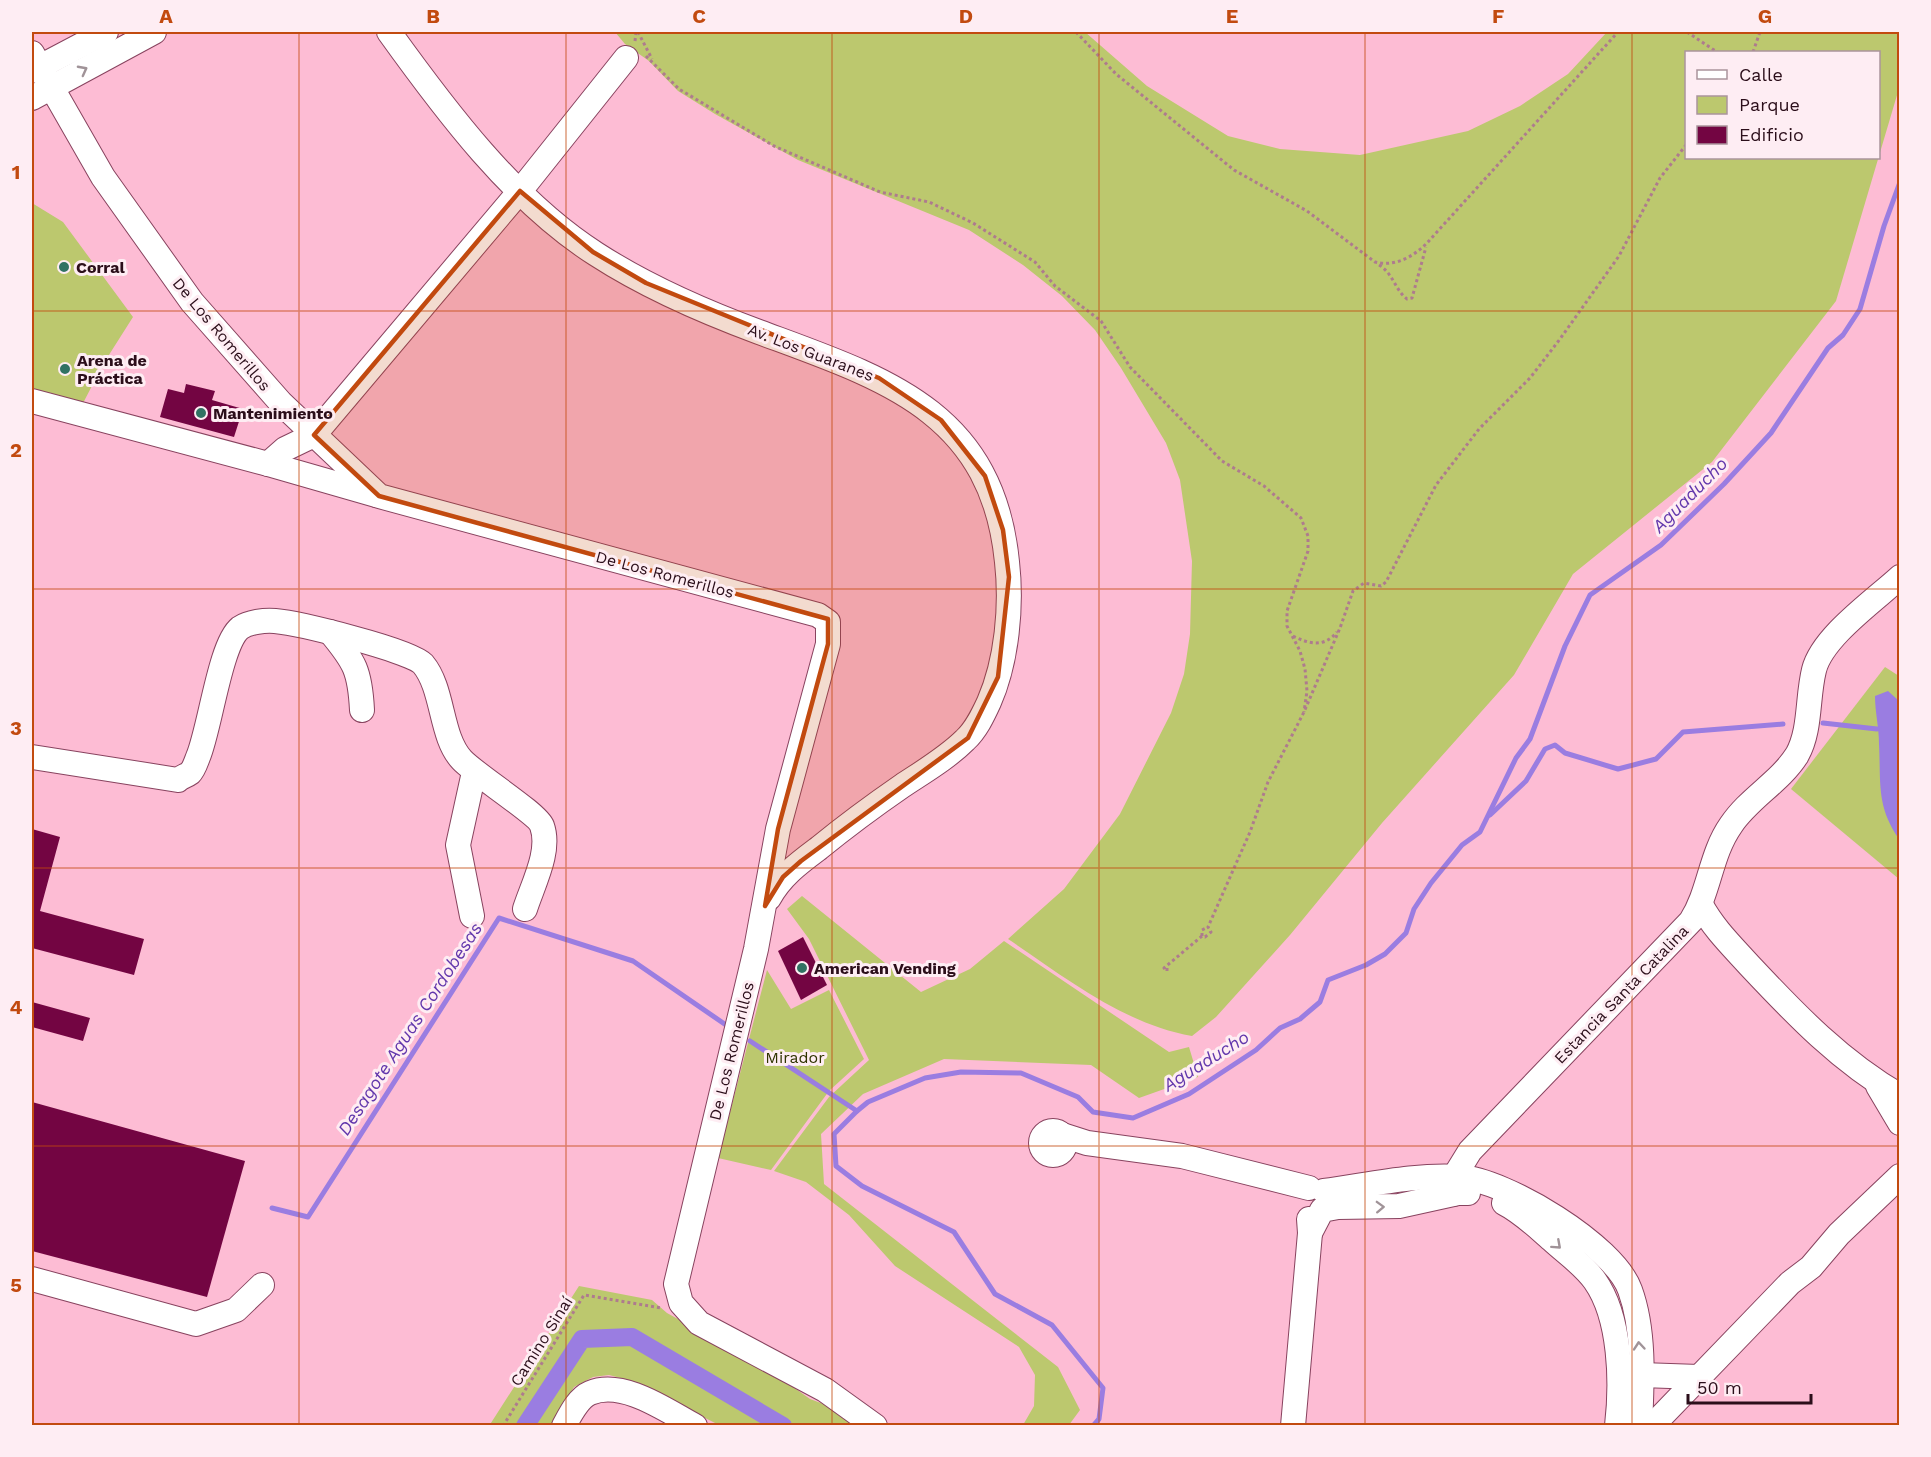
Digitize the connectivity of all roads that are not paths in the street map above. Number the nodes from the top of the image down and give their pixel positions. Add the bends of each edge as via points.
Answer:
1 (106, 32) edge
2 (154, 32) edge
3 (389, 32) edge
4 (626, 58) road end
5 (36, 76) edge
6 (520, 192) junction
7 (32, 401) edge
8 (314, 435) junction
9 (268, 464) junction
10 (379, 496) junction
11 (1899, 577) edge
12 (330, 632) junction
13 (362, 710) dead end
14 (32, 757) edge
15 (474, 772) junction
16 (1701, 905) junction
17 (765, 906) junction
18 (525, 909) dead end
19 (472, 916) dead end
20 (1875, 1082) junction
21 (1899, 1095) edge
22 (1899, 1123) edge
23 (1062, 1144) dead end
24 (1899, 1176) edge
25 (1453, 1185) junction
26 (1309, 1202) junction
27 (32, 1279) edge
28 (262, 1286) dead end
29 (1641, 1375) junction
30 (1699, 1377) junction
31 (866, 1418) edge
32 (564, 1425) edge
33 (695, 1425) edge
34 (1293, 1425) edge
35 (1617, 1425) edge
36 (1640, 1425) edge
37 (1652, 1425) edge

1 - 5 street
5 -> 2 street
3 - 6 street, Av. Los Guaranes via 431,91
4 - 6 street
5 - 8 street, De Los Romerillos via 192,302 260,381
6 - 8 street
6 - 17 street, Av. Los Guaranes via 593,252 646,283 716,315 843,362 916,400 962,442 993,494 1006,551 1008,605 998,678 980,721 954,750 801,861 783,877
7 - 9 street
8 - 9 street via 292,445
8 - 10 street, De Los Romerillos
9 - 10 street
10 - 17 street, De Los Romerillos via 818,615 828,622 828,644 778,829
11 - 16 street, Estancia Santa Catalina via 1820,655 1814,668 1802,744 1788,766 1730,825 1708,873
12 - 13 street via 361,678
12 - 14 street via 274,621 256,622 240,629 228,646 202,748 191,772 178,780
12 - 15 street via 421,661 430,674 456,754
15 - 18 street via 541,822 544,850
15 - 19 street via 458,845
16 - 20 street via 1725,940 1788,1007
16 - 25 street, Estancia Santa Catalina via 1673,942 1470,1151
17 - 31 street, De Los Romerillos via 676,1284 682,1303 699,1323 777,1365 819,1396
20 - 21 street
20 - 22 street
23 - 26 street via 1087,1143 1182,1156
24 - 30 street
25 - 26 street via 1431,1176
29 -> 25 street via 1632,1299 1627,1282 1616,1267 1579,1234 1536,1204 1464,1177
25 -> 35 street via 1513,1207 1595,1281 1602,1292 1617,1352
26 - 34 street
27 - 28 street via 196,1324 236,1310
29 - 30 street
29 - 36 street
30 - 37 street
32 - 33 street via 589,1393 612,1390 628,1393

